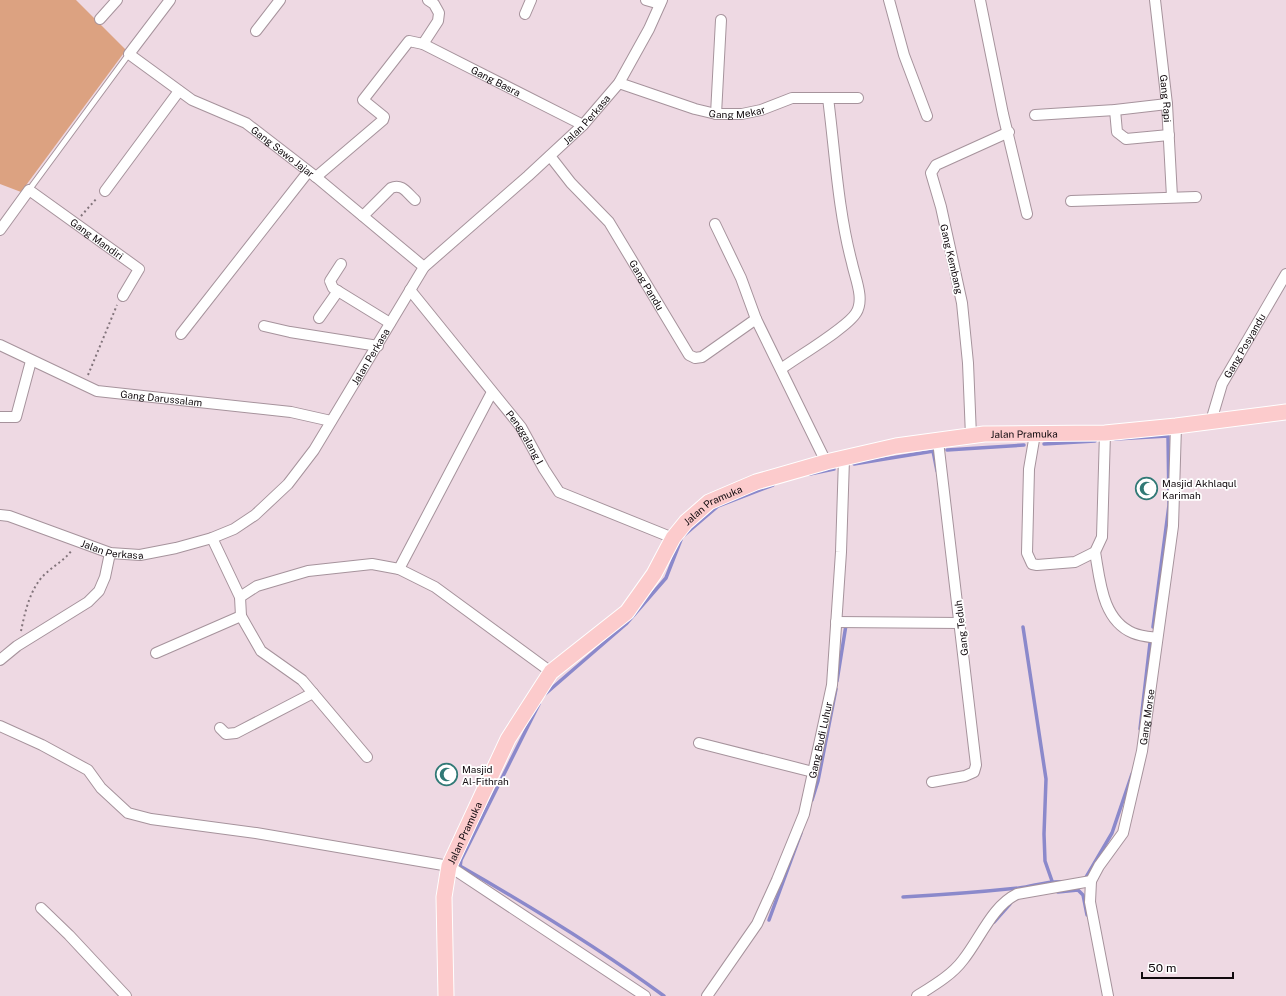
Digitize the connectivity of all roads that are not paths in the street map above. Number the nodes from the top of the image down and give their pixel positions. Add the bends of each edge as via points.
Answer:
1 (117, 0) edge
2 (170, 0) edge
3 (280, 0) edge
4 (428, 0) edge
5 (531, 0) edge
6 (646, 0) edge
7 (889, 0) edge
8 (980, 0) edge
9 (1155, 0) edge
10 (661, 2) edge
11 (524, 14) dead end
12 (100, 19) dead end
13 (721, 20) dead end
14 (256, 31) dead end
15 (423, 44) junction
16 (129, 54) junction
17 (619, 83) junction
18 (179, 91) junction
19 (828, 98) junction
20 (858, 98) dead end
21 (1167, 104) junction
22 (1115, 110) junction
23 (716, 114) junction
24 (1035, 115) dead end
25 (927, 116) dead end
26 (583, 125) junction
27 (1009, 132) junction
28 (1170, 135) junction
29 (550, 156) junction
30 (312, 175) junction
31 (29, 190) junction
32 (105, 191) road end
33 (1172, 197) junction
34 (1196, 197) dead end
35 (415, 200) dead end
36 (1071, 201) dead end
37 (1027, 214) dead end
38 (363, 216) junction
39 (715, 224) dead end
40 (0, 230) edge
41 (341, 264) dead end
42 (424, 267) junction
43 (1286, 274) edge
44 (410, 290) junction
45 (338, 291) junction
46 (123, 296) road end
47 (319, 318) dead end
48 (756, 319) junction
49 (390, 323) junction
50 (264, 326) dead end
51 (181, 334) dead end
52 (0, 345) edge
53 (378, 346) junction
54 (31, 361) junction
55 (781, 369) junction
56 (492, 392) junction
57 (1286, 412) edge
58 (0, 417) edge
59 (331, 421) junction
60 (1212, 421) junction
61 (1176, 426) junction
62 (1105, 433) junction
63 (1036, 434) junction
64 (971, 436) junction
65 (938, 441) junction
66 (844, 459) junction
67 (826, 462) junction
68 (0, 515) edge
69 (212, 538) junction
70 (673, 538) junction
71 (1095, 552) junction
72 (110, 553) junction
73 (399, 569) junction
74 (240, 597) junction
75 (241, 616) junction
76 (836, 622) junction
77 (960, 623) junction
78 (1157, 638) junction
79 (156, 653) dead end
80 (0, 660) edge
81 (551, 672) junction
82 (313, 693) junction
83 (0, 726) edge
84 (220, 728) dead end
85 (699, 742) dead end
86 (367, 757) dead end
87 (813, 772) junction
88 (932, 782) dead end
89 (449, 866) junction
90 (1091, 881) junction
91 (41, 908) dead end
92 (126, 996) edge
93 (446, 996) edge
94 (645, 996) edge
95 (707, 996) edge
96 (917, 996) edge
97 (1108, 996) edge

1 - 12 street
2 - 16 street
3 - 14 street
4 - 15 street via 440,13 438,21
5 - 11 street
6 - 10 street
7 - 25 street via 904,55
8 - 27 street
9 - 21 street, Gang Rapi
10 - 17 street, Jalan Perkasa
13 - 23 street
15 - 26 street, Gang Basra
15 - 30 street, Gang Basra via 408,41 363,100 381,113 383,120
16 - 18 street, Gang Sawo Jajar
16 - 31 lane
17 - 23 street, Gang Mekar
17 - 26 street, Jalan Perkasa
18 - 30 street, Gang Sawo Jajar via 192,100 246,123
18 - 32 street
19 - 20 street, Gang Mekar
19 - 23 street, Gang Mekar via 792,98 761,110 742,114
19 - 55 street via 847,246 860,305 856,314 846,324
21 - 22 street
21 - 28 street, Gang Rapi
22 - 24 street
22 - 28 street via 1117,132 1126,139
26 - 29 street, Jalan Perkasa
27 - 37 street
27 - 64 street, Gang Kembang via 936,165 931,173 962,303
28 - 33 street, Gang Rapi
29 - 42 street, Jalan Perkasa
29 - 48 street, Gang Pandu via 609,222 689,355 695,358 702,357
30 - 38 street, Gang Sawo Jajar
30 - 51 street
31 - 40 street
31 - 46 street, Gang Mandiri via 139,269
33 - 34 street
33 - 36 street
35 - 38 street via 402,187 396,186
38 - 42 street, Gang Sawo Jajar
39 - 48 street via 742,278
41 - 45 street via 330,281 330,285
42 - 44 street, Jalan Perkasa
43 - 60 street, Gang Posyandu via 1222,384
44 - 49 street, Jalan Perkasa
44 - 56 street, Penggalang I
45 - 47 street
45 - 49 street
48 - 55 street
49 - 53 street, Jalan Perkasa
50 - 53 street
52 - 54 street, Gang Darussalam
53 - 59 street, Jalan Perkasa
54 - 58 street via 16,417
54 - 59 street, Gang Darussalam via 97,391 291,412
55 - 67 street
56 - 70 street, Penggalang I via 521,427 559,492
56 - 73 street
57 - 60 main road, Jalan Pramuka
59 - 69 street, Jalan Perkasa via 314,450 288,484 255,515
60 - 61 main road, Jalan Pramuka
61 - 62 main road, Jalan Pramuka
61 - 78 street, Gang Morse via 1173,526
62 - 63 main road, Jalan Pramuka
62 - 71 street via 1102,537
63 - 64 main road, Jalan Pramuka
63 - 71 street via 1029,469 1026,553 1028,560 1037,565 1076,562
64 - 65 main road, Jalan Pramuka
65 - 66 main road, Jalan Pramuka via 896,446
65 - 77 street, Gang Teduh
66 - 67 main road, Jalan Pramuka
66 - 76 street, Gang Budi Luhur
67 - 70 main road, Jalan Pramuka via 756,482 709,502 686,522
68 - 72 street, Jalan Perkasa via 71,537
69 - 72 street, Jalan Perkasa via 140,555
69 - 74 street
70 - 81 main road, Jalan Pramuka via 654,574 627,612
71 - 78 street via 1104,602 1119,622 1132,633
72 - 80 street via 99,591 88,602 17,646
73 - 74 street via 372,564 308,570 257,586
73 - 81 street via 435,587
74 - 75 street
75 - 79 street
75 - 82 street via 261,651 302,680
76 - 77 street
76 - 87 street, Gang Budi Luhur via 832,685
77 - 88 street, Gang Teduh via 976,765 974,772 965,776
78 - 90 street, Gang Morse via 1142,751 1123,833
81 - 89 main road, Jalan Pramuka via 508,739
82 - 84 street via 236,733 226,734
82 - 86 street
83 - 89 street via 88,770 101,788 128,813 151,819
85 - 87 street
87 - 95 street, Gang Budi Luhur via 804,814 757,924
89 - 93 main road, Jalan Pramuka via 444,897
89 - 94 street
90 - 96 street via 1017,894 1009,898 962,961 936,984
90 - 97 street, Gang Morse via 1090,902
91 - 92 street

